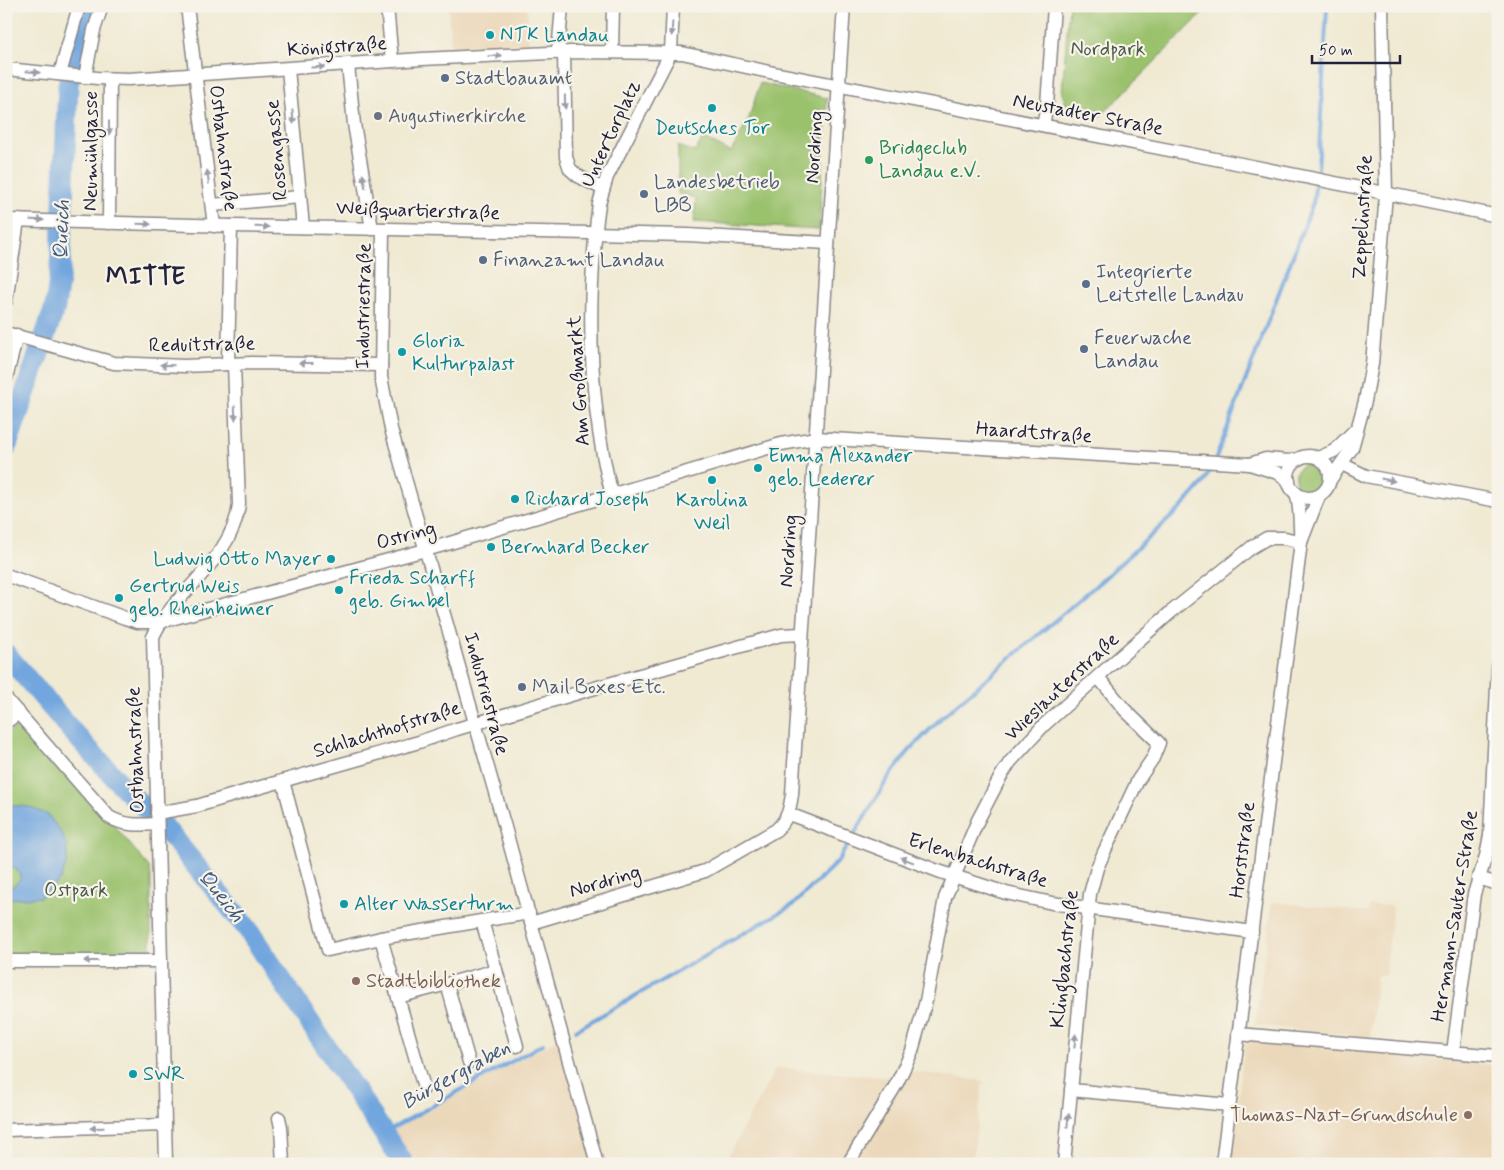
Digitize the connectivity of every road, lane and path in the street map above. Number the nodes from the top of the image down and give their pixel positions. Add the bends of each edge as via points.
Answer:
1 (79, 6) edge
2 (102, 6) edge
3 (187, 6) edge
4 (387, 6) edge
5 (562, 6) edge
6 (613, 6) edge
7 (673, 6) edge
8 (844, 6) edge
9 (1054, 6) edge
10 (1382, 6) edge
11 (612, 52) junction
12 (671, 52) junction
13 (561, 53) junction
14 (392, 62) junction
15 (348, 64) junction
16 (6, 69) edge
17 (288, 69) junction
18 (60, 74) junction
19 (195, 76) junction
20 (83, 77) junction
21 (110, 79) junction
22 (838, 85) junction
23 (1043, 125) junction
24 (603, 189) junction
25 (1386, 194) junction
26 (300, 197) junction
27 (212, 205) junction
28 (1498, 216) edge
29 (12, 220) edge
30 (109, 223) junction
31 (214, 226) junction
32 (231, 226) junction
33 (302, 227) junction
34 (378, 229) junction
35 (595, 234) junction
36 (828, 243) junction
37 (6, 301) edge
38 (17, 335) edge
39 (231, 364) junction
40 (381, 365) junction
41 (6, 379) edge
42 (1357, 428) junction
43 (816, 438) junction
44 (1318, 458) junction
45 (1299, 459) junction
46 (1250, 464) junction
47 (1342, 464) junction
48 (1330, 480) junction
49 (1289, 481) junction
50 (1296, 493) junction
51 (612, 495) junction
52 (1319, 496) junction
53 (1498, 501) edge
54 (1301, 542) junction
55 (425, 550) junction
56 (6, 575) edge
57 (160, 622) junction
58 (802, 634) junction
59 (1498, 666) edge
60 (1098, 677) junction
61 (6, 699) edge
62 (19, 713) junction
63 (6, 722) edge
64 (474, 724) junction
65 (1495, 766) edge
66 (283, 781) junction
67 (789, 814) junction
68 (157, 818) junction
69 (953, 876) junction
70 (1478, 878) junction
71 (1498, 884) edge
72 (1088, 908) junction
73 (530, 918) junction
74 (482, 921) junction
75 (1252, 932) junction
76 (381, 938) junction
77 (161, 960) junction
78 (6, 961) edge
79 (496, 970) junction
80 (447, 984) junction
81 (398, 997) junction
82 (1238, 1034) junction
83 (517, 1046) dead end
84 (1453, 1052) junction
85 (1498, 1056) edge
86 (469, 1062) dead end
87 (424, 1088) dead end
88 (1071, 1090) junction
89 (1229, 1105) junction
90 (279, 1118) dead end
91 (165, 1125) junction
92 (6, 1130) edge
93 (166, 1164) edge
94 (283, 1164) edge
95 (597, 1164) edge
96 (848, 1164) edge
97 (1064, 1164) edge
98 (1222, 1164) edge

1 - 18 street
2 - 20 street
3 - 19 street, Ostbahnstraße
4 - 14 street
5 - 13 street
6 - 11 street
7 -> 12 street
8 - 22 street, Nordring
9 - 23 street
10 - 25 street, Zeppelinstraße
11 - 12 street, Königstraße
11 - 13 street, Königstraße
12 - 22 street, Neustadter Straße
12 - 24 street, Untertorplatz
14 -> 13 street, Königstraße
13 -> 24 street via 566,157 570,169 578,176
14 - 15 street, Königstraße
17 -> 15 street, Königstraße
34 -> 15 street, Industriestraße via 354,124
16 -> 18 street, Königstraße
17 - 19 street, Königstraße
17 -> 26 street, Rosengasse
18 - 20 street, Königstraße
19 - 21 street, Königstraße
27 -> 19 street, Ostbahnstraße
20 - 21 street, Königstraße
21 -> 30 street, Neumühlgasse
22 - 23 street, Neustadter Straße
22 - 36 street, Nordring
23 - 25 street, Neustadter Straße
24 - 35 street, Untertorplatz
25 - 28 street, Neustadter Straße
25 - 42 street, Zeppelinstraße via 1372,364
26 - 27 street
26 - 33 street, Rosengasse
27 - 31 street, Ostbahnstraße
29 -> 30 street, Weißquartierstraße
29 - 37 street
30 -> 31 street, Weißquartierstraße
31 - 32 street, Weißquartierstraße
32 -> 33 street, Weißquartierstraße
32 - 39 street, Ostbahnstraße
33 - 34 street, Weißquartierstraße
34 - 35 street, Weißquartierstraße
34 - 40 street, Industriestraße
35 - 36 street, Weißquartierstraße
35 - 51 street, Am Großmarkt via 592,355 605,470
36 - 43 street, Nordring
39 -> 38 street, Reduitstraße via 114,363
38 - 41 street
40 -> 39 street, Reduitstraße
39 -> 57 street, Ostbahnstraße via 239,504 236,519 224,547
40 - 55 street, Industriestraße via 382,388 391,429
42 - 44 street, Zeppelinstraße via 1334,451
42 - 47 street, Zeppelinstraße via 1352,448
43 - 46 street, Haardtstraße
43 - 51 street, Ostring via 773,447
43 - 58 street, Nordring
44 - 45 street
44 - 48 street via 1327,467
45 - 46 street, Haardtstraße via 1266,459
45 - 49 street via 1290,469
46 - 49 street, Haardtstraße via 1278,473
47 - 48 street, Zeppelinstraße
47 -> 53 street via 1366,476
48 - 52 street, Horststraße via 1325,492
49 - 50 street, Horststraße
50 - 52 street via 1307,498
50 - 54 street, Horststraße
51 - 55 street, Ostring
52 - 54 street, Horststraße
54 - 60 street, Wieslauterstraße via 1263,539 1171,612
54 - 75 street, Horststraße
55 - 57 street, Ostring
55 - 64 street, Industriestraße
56 - 57 street, Ostring via 138,622
57 - 68 street, Ostbahnstraße via 153,637
58 - 64 street, Schlachthofstraße via 781,635
58 - 67 street, Nordring
59 - 65 street, Hermann-Sauter-Straße
60 - 69 street, Wieslauterstraße via 1044,725 1010,762 1000,776
60 - 72 street, Klingbachstraße via 1125,710 1159,743 1105,850 1093,881
61 - 62 street, Schlachthofstraße
62 - 63 street
62 - 68 street, Schlachthofstraße via 110,817 121,823 138,825
64 - 66 street, Schlachthofstraße
64 - 73 street, Industriestraße
65 - 70 street, Hermann-Sauter-Straße via 1490,835
66 - 68 street, Schlachthofstraße
66 - 76 street, Nordring via 328,950
69 -> 67 street, Erlenbachstraße
67 - 73 street, Nordring via 776,830 705,871
68 - 77 street, Ostbahnstraße
69 - 72 street, Erlenbachstraße via 1020,896
69 - 96 street, Wieslauterstraße via 945,898 926,1001 912,1051
70 - 71 street
70 - 84 street, Hermann-Sauter-Straße
72 - 75 street, Erlenbachstraße
88 -> 72 street, Klingbachstraße
73 - 74 street, Nordring
73 - 95 street, Industriestraße
74 - 76 street, Nordring
74 - 79 street
75 - 82 street, Horststraße
76 - 81 street
77 -> 78 street
77 - 91 street, Ostbahnstraße
79 - 80 street
79 - 83 street
80 - 81 street
80 - 86 street
81 - 87 street
82 - 84 street
82 - 89 street, Horststraße
84 - 85 street
88 - 89 street
97 -> 88 street, Klingbachstraße
89 - 98 street, Horststraße
90 - 94 street
91 -> 92 street
91 - 93 street, Ostbahnstraße

